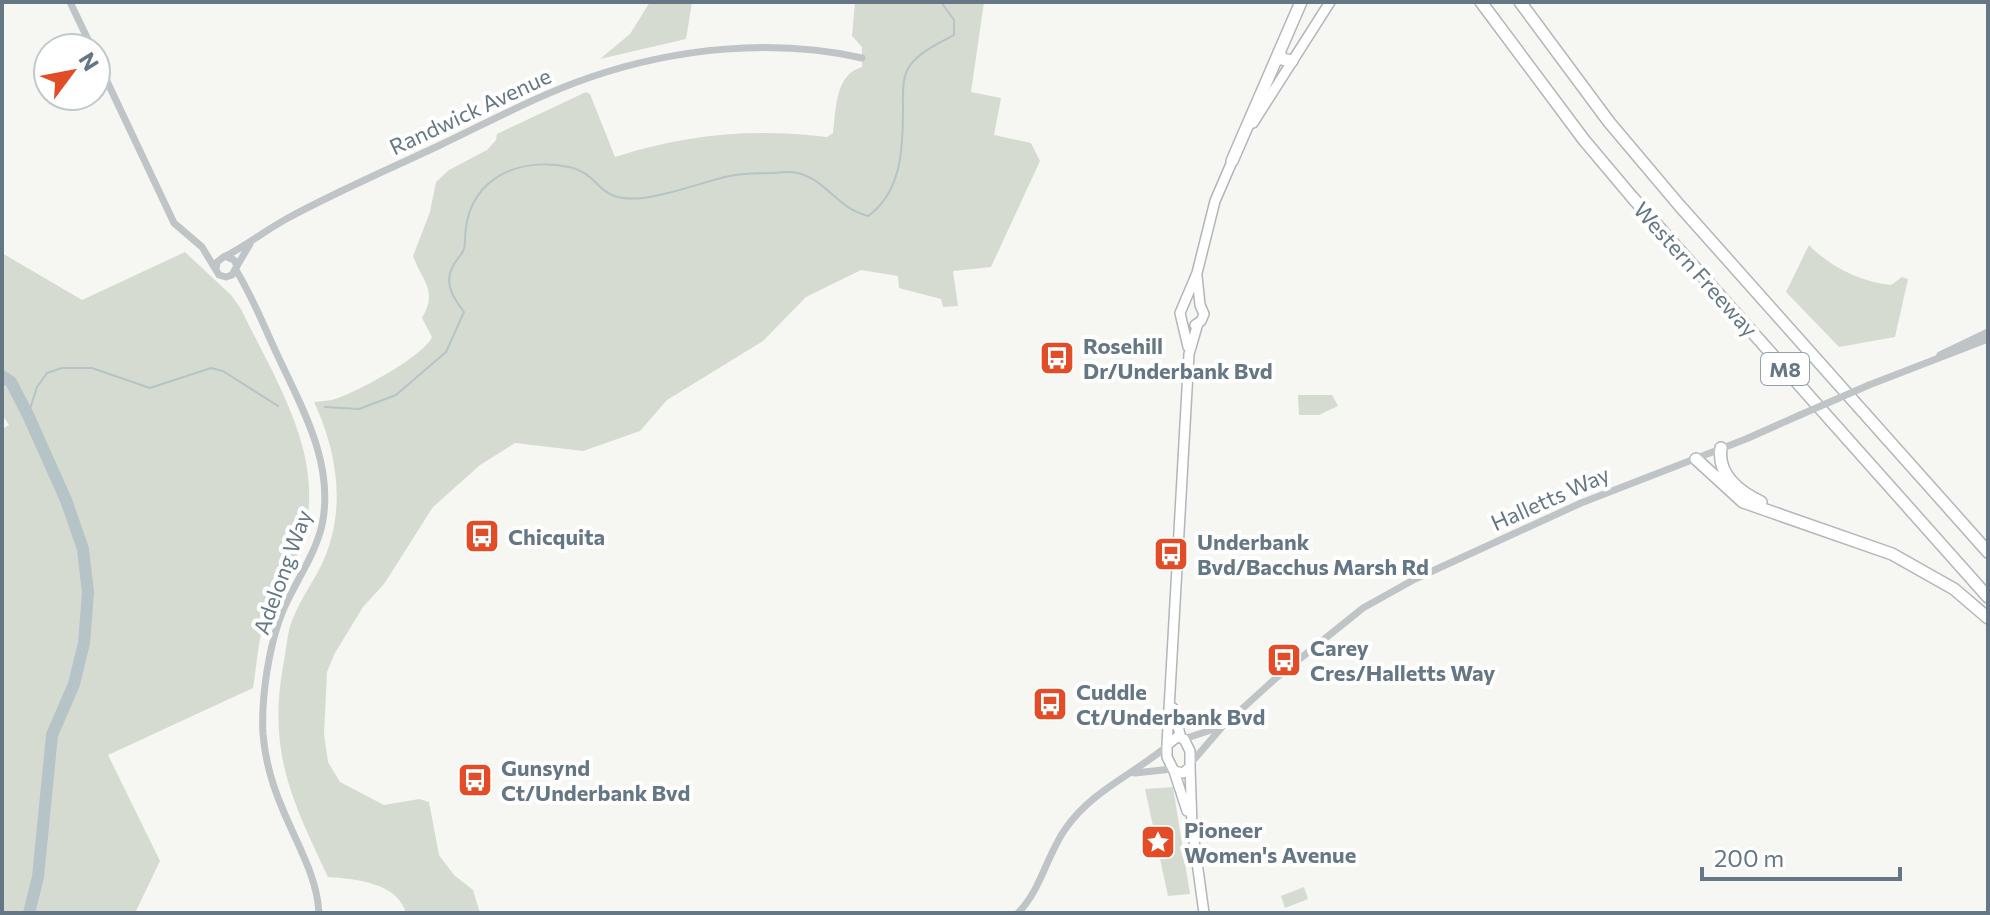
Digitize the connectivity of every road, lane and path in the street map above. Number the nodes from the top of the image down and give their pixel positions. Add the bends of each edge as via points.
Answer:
1 (70, 2) edge
2 (1301, 2) edge
3 (1330, 2) edge
4 (1481, 2) edge
5 (1520, 2) edge
6 (84, 32) edge
7 (1279, 52) junction
8 (862, 58) dead end
9 (1292, 61) junction
10 (112, 93) edge
11 (1232, 161) junction
12 (251, 242) junction
13 (202, 247) junction
14 (224, 257) junction
15 (236, 268) junction
16 (216, 269) junction
17 (1197, 273) junction
18 (227, 277) junction
19 (250, 296) junction
20 (1186, 303) junction
21 (1200, 305) junction
22 (1183, 321) junction
23 (1198, 323) junction
24 (1988, 332) edge
25 (1988, 339) edge
26 (1189, 354) junction
27 (1927, 362) junction
28 (1721, 448) junction
29 (1696, 459) junction
30 (1802, 522) junction
31 (1988, 552) edge
32 (1988, 597) edge
33 (1988, 618) edge
34 (1172, 673) junction
35 (1222, 727) junction
36 (1182, 738) junction
37 (1167, 746) junction
38 (1191, 765) junction
39 (1173, 770) junction
40 (1130, 774) junction
41 (1192, 826) junction
42 (319, 913) edge
43 (1018, 913) edge
44 (1204, 913) edge

1 - 6 street
2 - 7 highway
3 - 9 main road
4 - 32 highway, Western Freeway / M8 via 1632,197
5 - 31 highway, Western Freeway / M8 via 1679,205
7 - 9 highway
7 - 11 highway
8 - 12 street, Randwick Avenue via 768,48 719,50 643,61 592,76 317,203
9 - 11 main road
10 - 13 street via 166,210
11 - 17 main road via 1209,219
12 - 14 street, Randwick Avenue
12 - 15 street, Randwick Avenue
13 - 14 street
13 - 16 street
14 - 15 street via 234,260
14 - 16 street
15 - 18 street
15 - 19 street, Adelong Way
16 - 18 street
17 - 20 main road
17 - 21 main road
18 - 19 street, Adelong Way
19 - 42 street, Adelong Way via 311,429 324,479 321,526 279,620 263,726 272,780 317,887
20 - 21 main road
20 - 22 main road via 1180,313
21 - 23 main road via 1204,314
22 - 23 main road
22 - 26 main road
23 - 26 main road
24 - 27 street, Halletts Way
25 - 27 street, Halletts Way
26 - 34 main road
27 - 28 street, Halletts Way, bridge
28 - 29 street, Halletts Way
28 - 30 highway via 1725,473 1739,490
29 - 30 highway via 1743,502
29 - 35 street, Halletts Way via 1559,513 1372,602
30 - 33 highway via 1911,563
34 - 36 main road via 1173,712
34 - 37 main road
35 - 36 street, Halletts Way
35 - 38 street, Halletts Way
36 - 37 main road
36 - 38 main road
37 - 39 main road
37 - 40 street
38 - 39 main road via 1183,773
38 - 41 main road
39 - 40 street
39 - 41 main road
40 - 43 street via 1101,791 1074,817
41 - 44 main road

